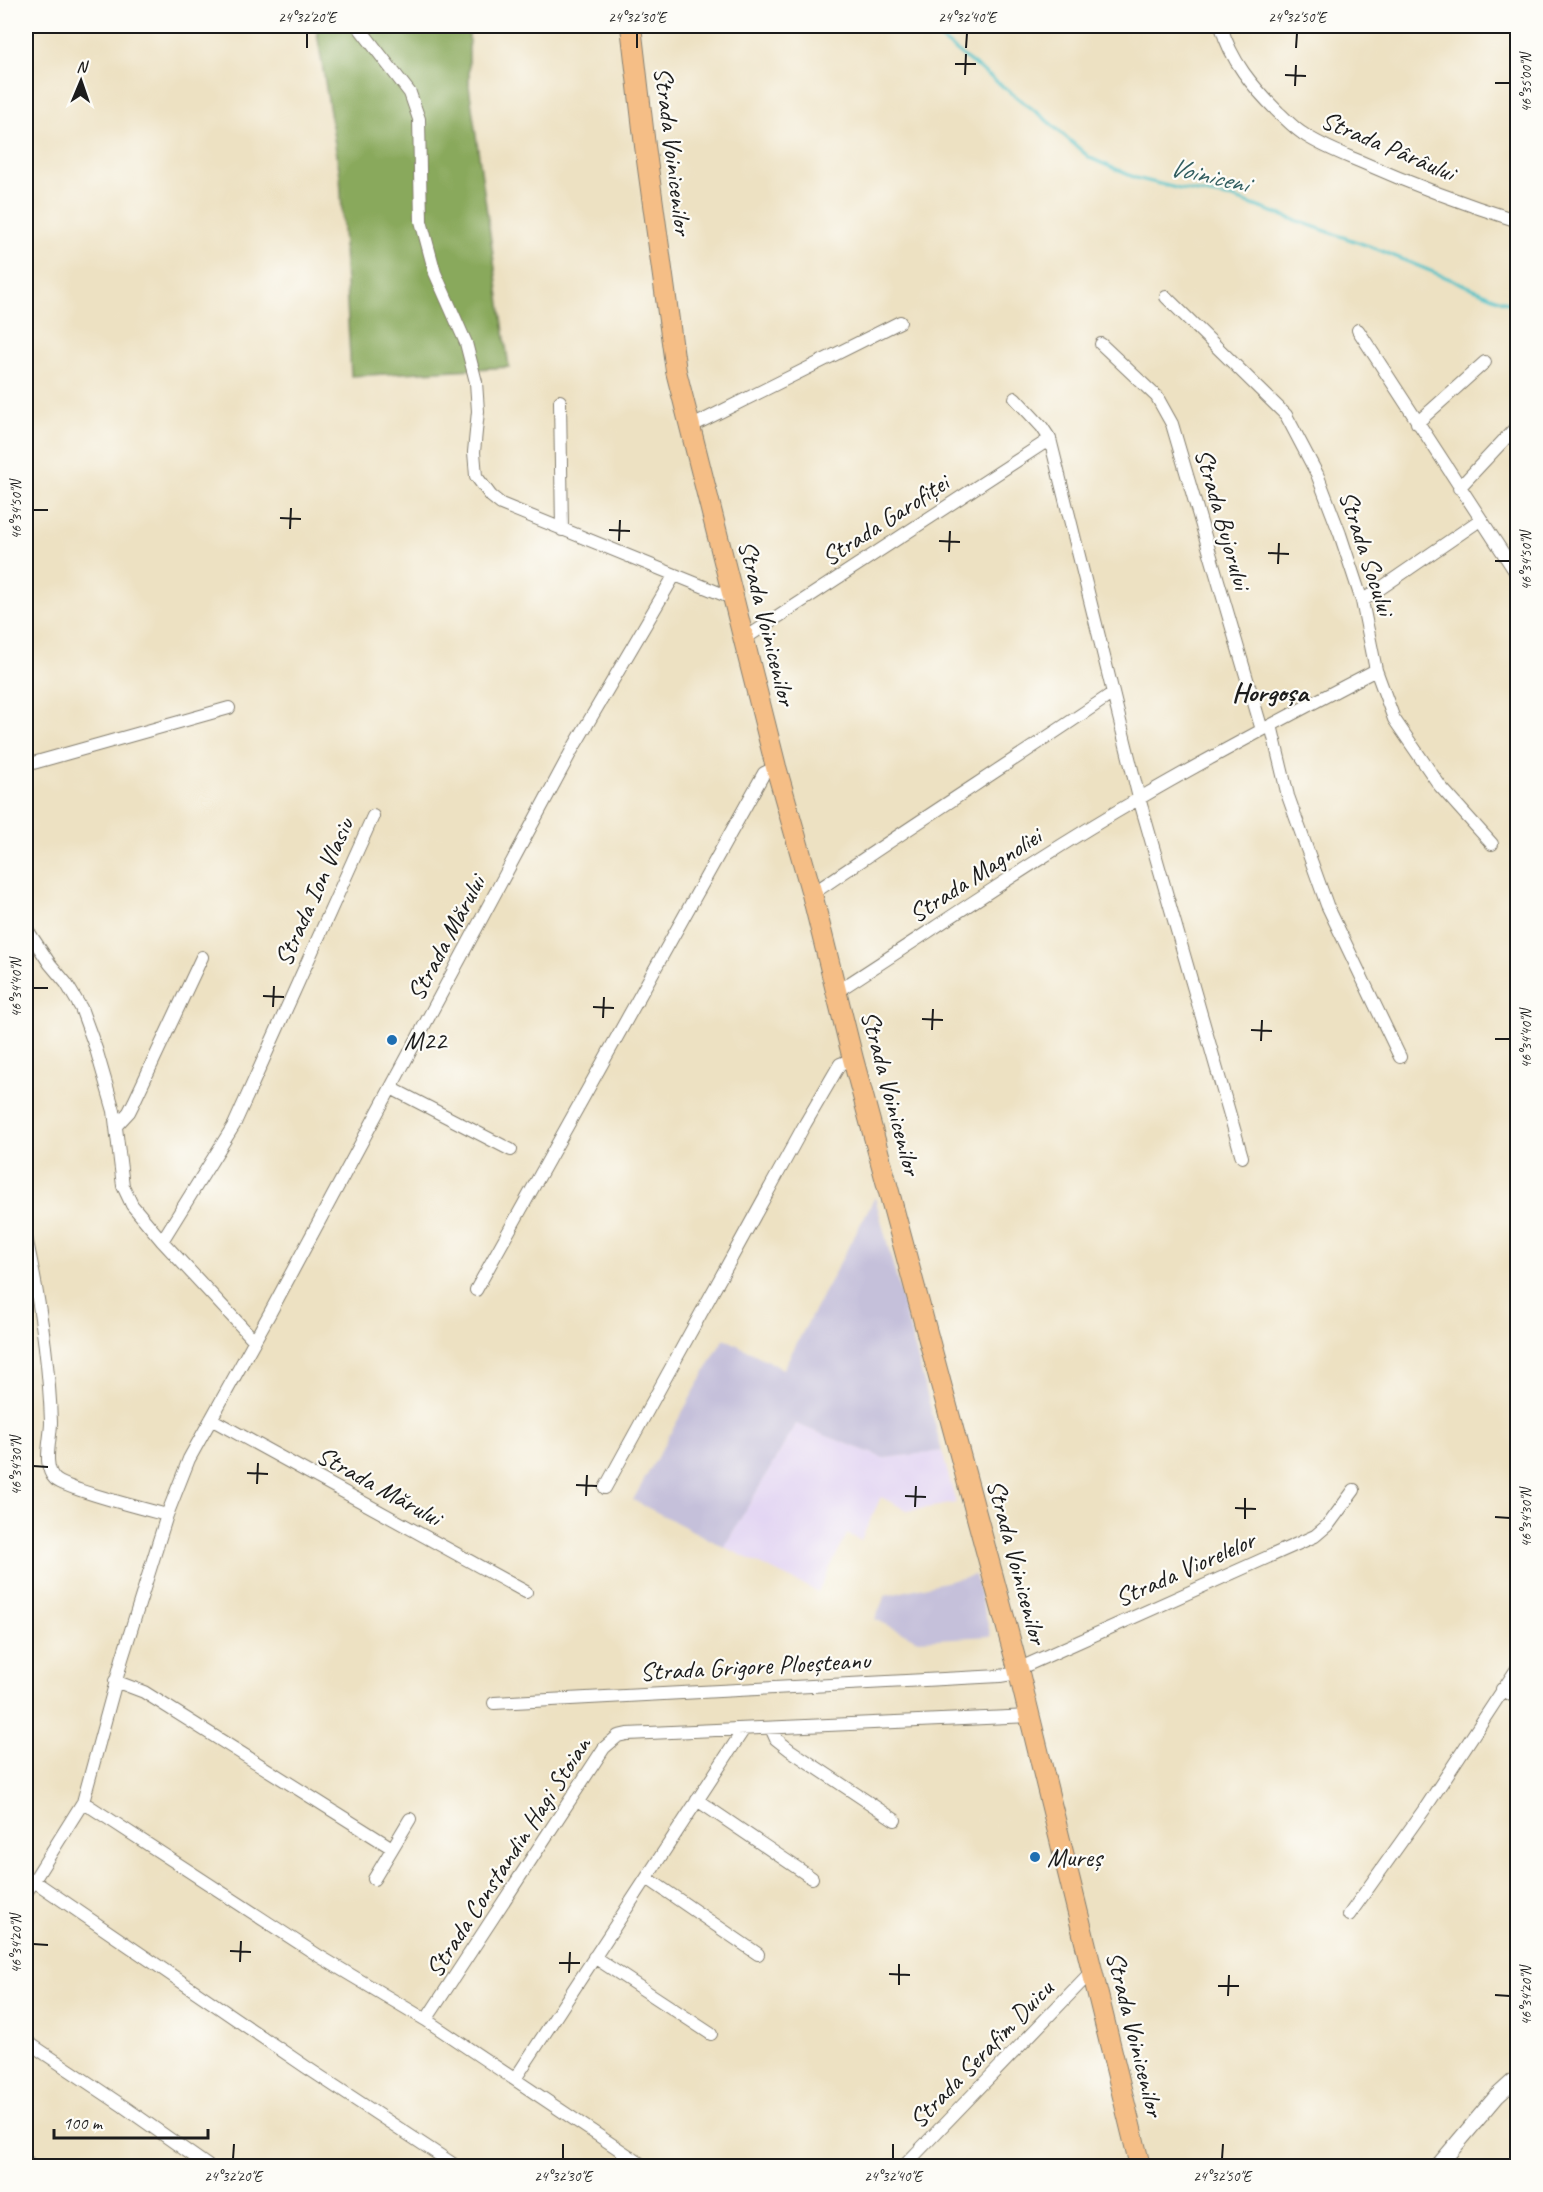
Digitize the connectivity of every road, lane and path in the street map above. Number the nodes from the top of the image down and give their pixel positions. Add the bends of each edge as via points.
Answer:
1 (358, 26) edge
2 (631, 26) edge
3 (1221, 26) edge
4 (1518, 221) edge
5 (1166, 297) dead end
6 (900, 322) dead end
7 (1358, 330) dead end
8 (1101, 344) dead end
9 (1485, 362) dead end
10 (1014, 398) dead end
11 (560, 401) dead end
12 (1417, 423) junction
13 (1518, 425) edge
14 (690, 427) junction
15 (1050, 439) junction
16 (1459, 488) junction
17 (1480, 519) junction
18 (562, 530) junction
19 (674, 576) junction
20 (1518, 576) edge
21 (734, 599) junction
22 (1362, 602) junction
23 (744, 639) junction
24 (1376, 670) junction
25 (1113, 693) junction
26 (229, 708) dead end
27 (1266, 728) junction
28 (26, 765) edge
29 (776, 767) junction
30 (1139, 798) junction
31 (373, 816) dead end
32 (1492, 844) dead end
33 (812, 894) junction
34 (26, 928) edge
35 (202, 957) dead end
36 (836, 992) junction
37 (1400, 1057) dead end
38 (853, 1059) junction
39 (391, 1088) junction
40 (116, 1126) junction
41 (511, 1150) dead end
42 (1242, 1157) dead end
43 (26, 1237) edge
44 (162, 1241) junction
45 (476, 1290) dead end
46 (254, 1340) junction
47 (211, 1419) junction
48 (605, 1488) dead end
49 (1354, 1490) dead end
50 (167, 1515) junction
51 (526, 1592) dead end
52 (1518, 1667) edge
53 (1018, 1671) junction
54 (115, 1681) junction
55 (1502, 1689) junction
56 (1518, 1699) edge
57 (494, 1703) dead end
58 (1029, 1716) junction
59 (771, 1728) junction
60 (744, 1729) junction
61 (697, 1800) junction
62 (83, 1802) junction
63 (410, 1819) dead end
64 (895, 1820) dead end
65 (392, 1848) junction
66 (647, 1878) junction
67 (812, 1878) dead end
68 (374, 1879) dead end
69 (34, 1881) junction
70 (26, 1893) edge
71 (1348, 1915) dead end
72 (758, 1954) dead end
73 (594, 1957) junction
74 (1091, 1972) junction
75 (426, 2020) junction
76 (711, 2034) dead end
77 (26, 2041) edge
78 (1518, 2077) edge
79 (515, 2079) junction
80 (26, 2161) edge
81 (33, 2166) edge
82 (208, 2166) edge
83 (456, 2166) edge
84 (644, 2166) edge
85 (904, 2166) edge
86 (1140, 2166) edge
87 (1438, 2166) edge

1 - 18 street via 410,93 419,119 421,220 435,273 466,343 476,382 476,476 501,504
2 - 14 main road, Strada Voinicenilor via 668,317
3 - 4 street, Strada Pârâului via 1238,66 1259,93 1300,132 1403,179
5 - 22 street, Strada Socului via 1286,415 1317,474
6 - 14 street
7 - 12 street
8 - 27 street, Strada Bujorului via 1158,397 1172,424
9 - 12 street
10 - 15 street
11 - 18 street
12 - 16 street
13 - 16 street
14 - 21 main road, Strada Voinicenilor
15 - 23 street, Strada Garofiței
15 - 25 street
16 - 17 street
17 - 20 street
17 - 22 street
18 - 19 street
19 - 21 street
19 - 39 street, Strada Mărului via 572,750
21 - 23 main road, Strada Voinicenilor
22 - 24 street, Strada Socului
23 - 29 main road, Strada Voinicenilor
24 - 27 street, Strada Magnoliei
24 - 32 street, Strada Socului via 1405,737 1440,786
25 - 30 street
25 - 33 street
26 - 28 street
27 - 30 street, Strada Magnoliei
27 - 37 street, Strada Bujorului via 1327,905
29 - 33 main road, Strada Voinicenilor
29 - 45 street via 764,773
30 - 36 street, Strada Magnoliei
30 - 42 street
31 - 44 street, Strada Ion Vlasiu via 234,1125
33 - 36 main road, Strada Voinicenilor
34 - 40 street via 81,1008
35 - 40 street via 129,1113
36 - 38 main road, Strada Voinicenilor
38 - 48 street via 840,1064 805,1124
38 - 53 main road, Strada Voinicenilor
39 - 41 street
39 - 46 street, Strada Mărului
40 - 44 street via 123,1186 132,1205
43 - 50 street via 48,1388 50,1473 73,1488
44 - 46 street
46 - 47 street, Strada Mărului
47 - 50 street, Strada Mărului via 189,1459
47 - 51 street, Strada Mărului
49 - 53 street, Strada Viorelelor via 1315,1536
50 - 54 street, Strada Mărului
52 - 55 street
53 - 57 street, Strada Grigore Ploeșteanu via 1000,1676
53 - 58 main road, Strada Voinicenilor
54 - 62 street, Strada Mărului
54 - 65 street via 144,1692
55 - 56 street
55 - 71 street via 1426,1807
58 - 59 street, Strada Constandin Hagi Stoian
58 - 74 main road, Strada Voinicenilor
59 - 60 street, Strada Constandin Hagi Stoian
59 - 64 street via 776,1740
60 - 61 street
60 - 75 street, Strada Constandin Hagi Stoian via 627,1734 604,1748
61 - 66 street
61 - 67 street
62 - 69 street, Strada Mărului
62 - 75 street
63 - 65 street
65 - 68 street
66 - 72 street
66 - 73 street
69 - 70 street, Strada Mărului
69 - 83 street
73 - 76 street
73 - 79 street
74 - 85 street, Strada Serafim Duicu
74 - 86 main road, Strada Voinicenilor
75 - 79 street
77 - 82 street
78 - 87 street
79 - 84 street
80 - 81 street

